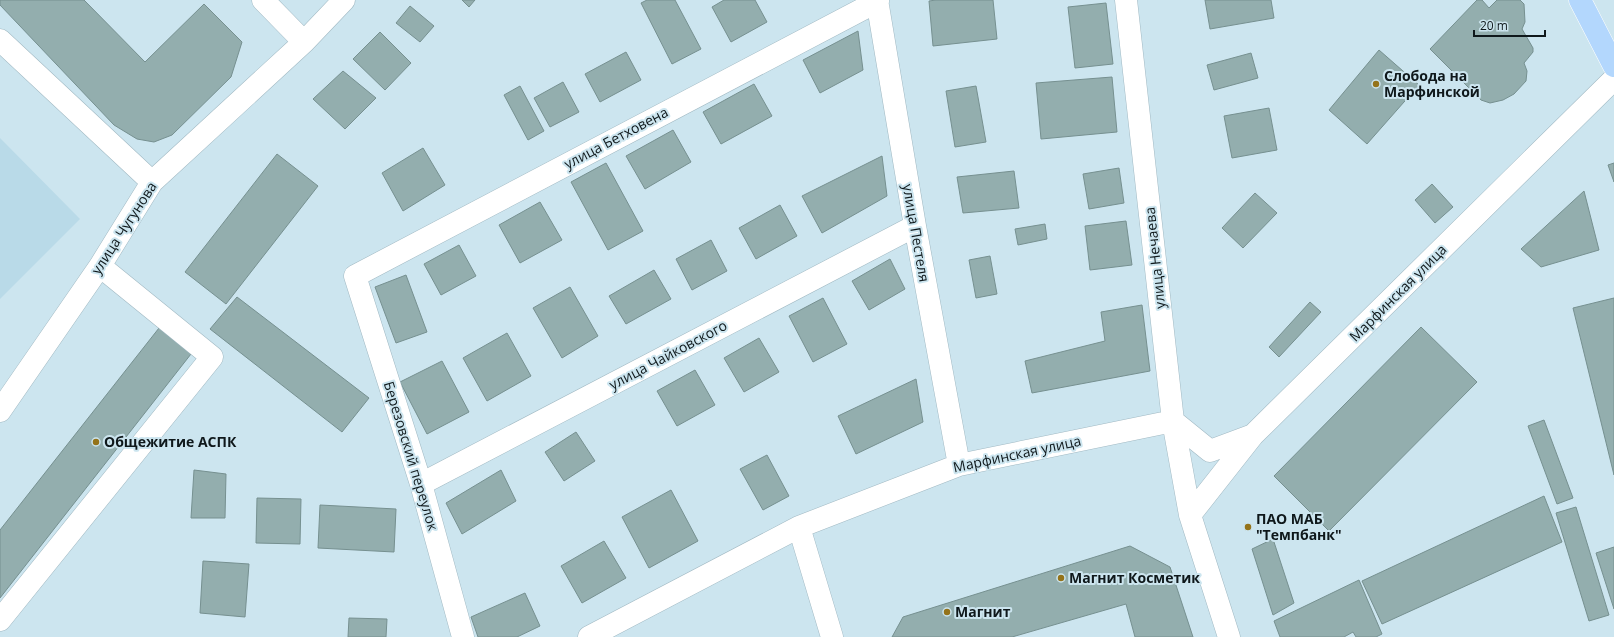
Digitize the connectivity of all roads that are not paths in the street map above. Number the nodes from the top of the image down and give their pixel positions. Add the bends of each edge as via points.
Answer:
1 (263, 0) edge
2 (344, 0) edge
3 (877, 0) edge
4 (1126, 0) edge
5 (1580, 0) edge
6 (0, 40) edge
7 (304, 42) junction
8 (1614, 66) edge
9 (1614, 79) edge
10 (152, 182) junction
11 (914, 226) junction
12 (100, 266) junction
13 (355, 276) joint
14 (0, 411) edge
15 (1173, 421) junction
16 (1253, 435) junction
17 (958, 465) junction
18 (421, 484) junction
19 (1190, 515) junction
20 (798, 527) junction
21 (0, 620) edge
22 (463, 637) edge
23 (589, 637) edge
24 (832, 637) edge
25 (1229, 637) edge

1 - 7 street
2 - 7 street, улица Чугунова
3 - 11 street, улица Пестеля
3 - 13 street, улица Бетховена
4 - 15 street, улица Нечаева
5 - 8 main road
6 - 10 street
7 - 10 street, улица Чугунова
9 - 16 street, Марфинская улица
10 - 12 street, улица Чугунова
11 - 17 street, улица Пестеля
11 - 18 street, улица Чайковского
12 - 14 street, улица Чугунова
12 - 21 street via 212,357
13 - 18 street, Березовский переулок
15 - 16 street via 1210,451
15 - 17 street, Марфинская улица
15 - 19 street, улица Нечаева
16 - 19 street, Марфинская улица
17 - 20 street, Марфинская улица
18 - 22 street, Березовский переулок
19 - 25 street, улица Нечаева
20 - 23 street, Марфинская улица
20 - 24 street

